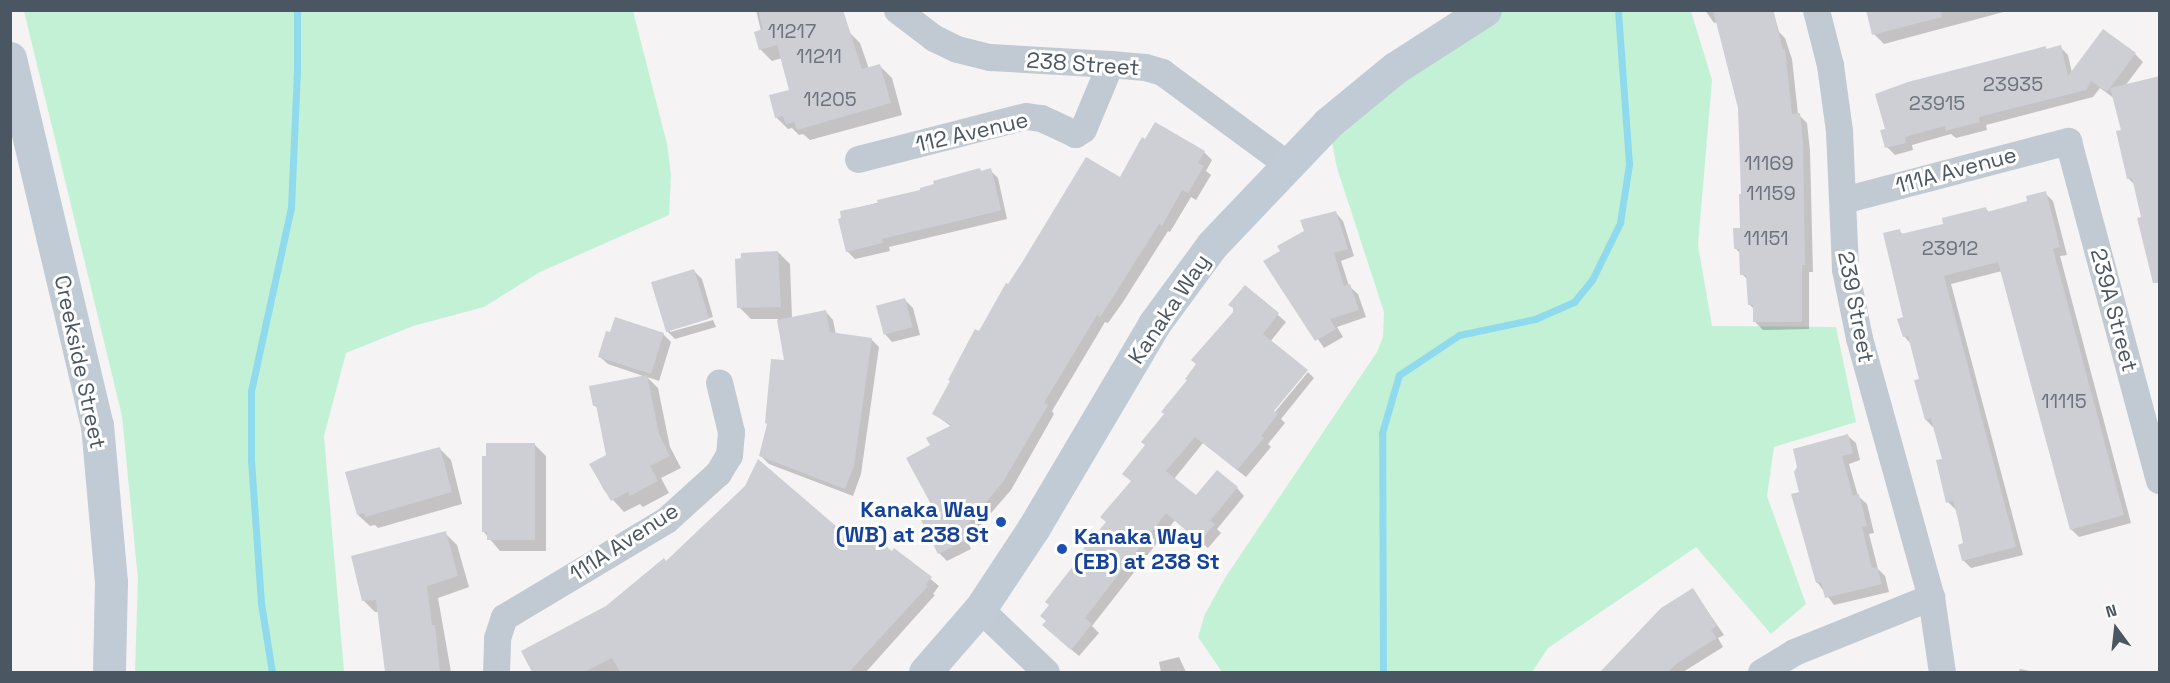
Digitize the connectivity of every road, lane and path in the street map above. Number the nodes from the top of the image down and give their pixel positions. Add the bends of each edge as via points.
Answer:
1 (897, 10) edge
2 (1485, 10) edge
3 (1816, 10) edge
4 (10, 58) edge
5 (1110, 64) junction
6 (2068, 141) joint
7 (858, 159) dead end
8 (1287, 164) junction
9 (1843, 200) junction
10 (719, 382) dead end
11 (2159, 480) edge
12 (1931, 597) junction
13 (980, 609) junction
14 (109, 672) edge
15 (496, 672) edge
16 (925, 672) edge
17 (1046, 672) edge
18 (1761, 672) edge
19 (1942, 672) edge

1 - 5 street, 238 Street via 934,38 968,52 990,57
2 - 8 main road, Kanaka Way via 1395,68 1328,123
3 - 9 street, 239 Street via 1833,87
4 - 14 main road, Creekside Street via 97,425 111,582
5 - 7 street, 112 Avenue via 1083,129 1076,134 1041,118 1026,116
5 - 8 street, 238 Street via 1145,67 1176,80
6 - 9 street, 111A Avenue
6 - 11 street, 239A Street
8 - 13 main road, Kanaka Way via 1212,245 1154,324 1033,529
9 - 12 street, 239 Street via 1845,269 1859,338
10 - 15 street, 111A Avenue via 731,432 729,455 718,473 666,520 504,617 497,638
12 - 18 street via 1794,652
12 - 19 street, 239 Street
13 - 16 main road, Kanaka Way
13 - 17 street

